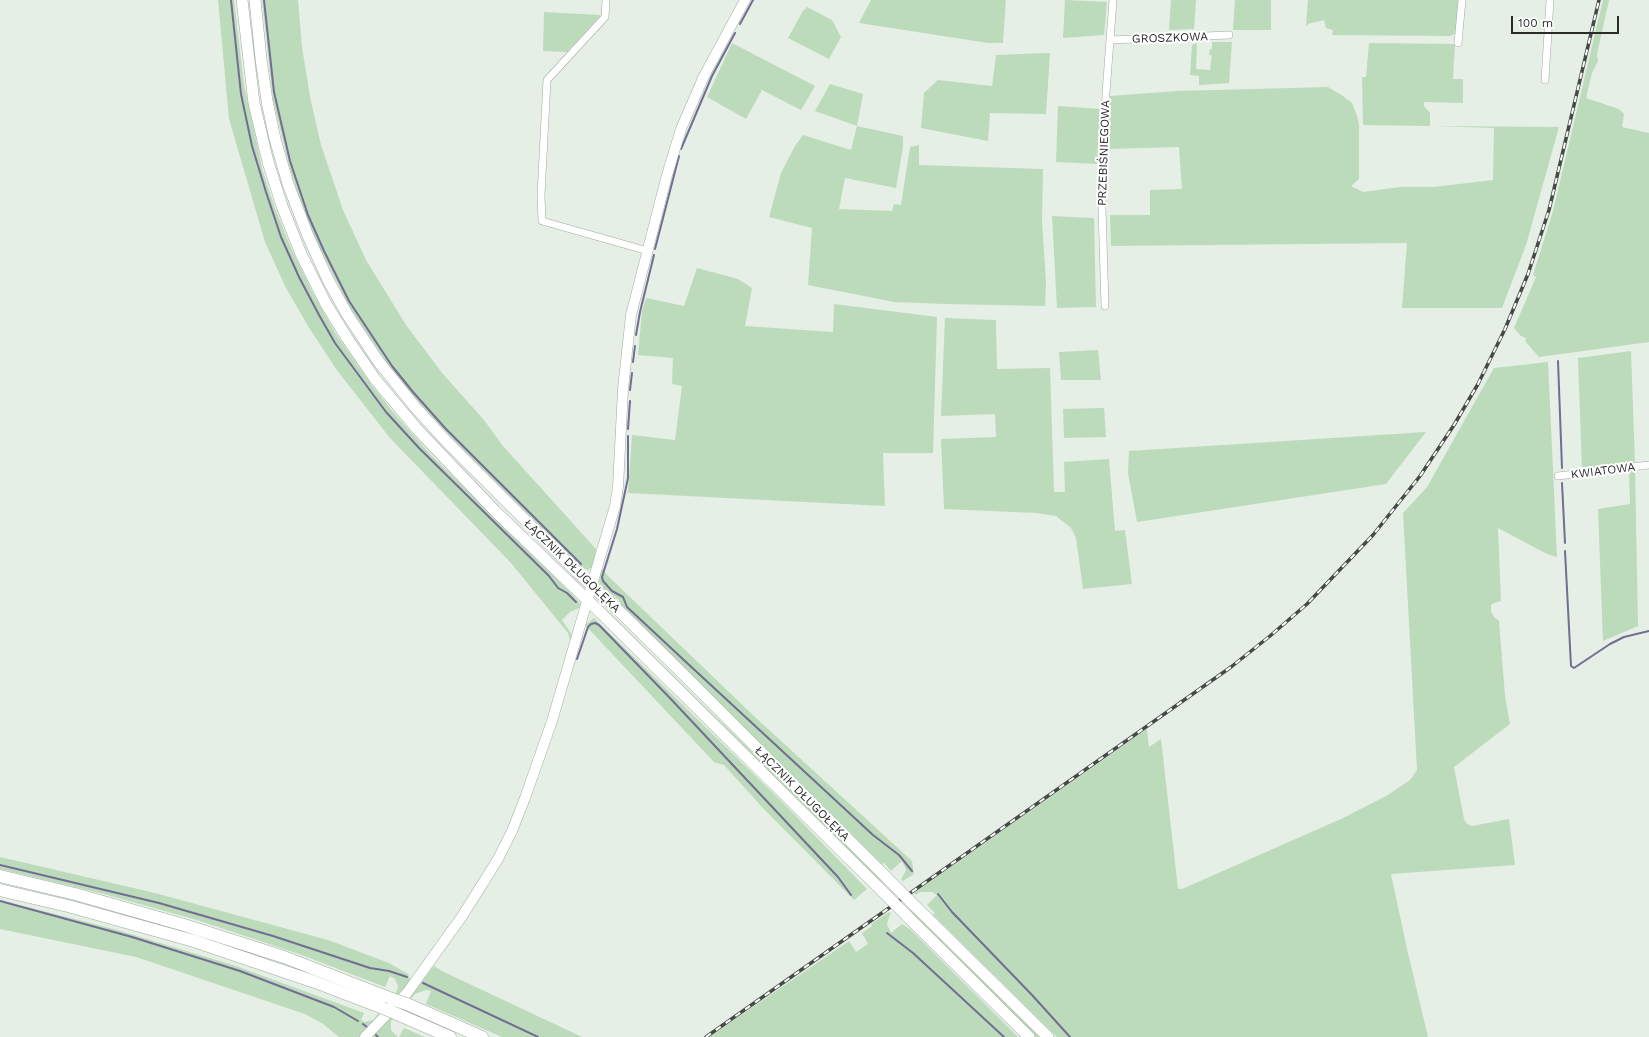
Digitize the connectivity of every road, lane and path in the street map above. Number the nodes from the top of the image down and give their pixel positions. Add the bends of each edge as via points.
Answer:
1 (242, 0) edge
2 (255, 0) edge
3 (606, 0) edge
4 (745, 0) edge
5 (1113, 0) edge
6 (1462, 0) edge
7 (1550, 0) edge
8 (1229, 35) dead end
9 (1110, 40) junction
10 (1458, 44) dead end
11 (1545, 80) dead end
12 (648, 251) junction
13 (1105, 306) dead end
14 (1649, 465) edge
15 (1558, 476) dead end
16 (592, 585) junction
17 (588, 601) junction
18 (0, 876) edge
19 (0, 890) edge
20 (365, 1037) edge
21 (450, 1037) edge
22 (482, 1037) edge
23 (1029, 1037) edge
24 (1048, 1037) edge

1 - 17 main road, ŁĄCZNIK DŁUGOŁĘKA via 254,103 268,162 295,239 329,309 375,379 408,419 495,511
2 - 16 main road, ŁĄCZNIK DŁUGOŁĘKA via 266,94 281,159 308,236 344,308 378,361 415,408
3 - 12 street via 605,17 547,80 542,221
4 - 12 street via 704,76 681,128
5 - 9 street, PRZEBIŚNIEGOWA
6 - 10 street
7 - 11 street
8 - 9 street, GROSZKOWA
9 - 13 street, PRZEBIŚNIEGOWA via 1102,208
12 - 16 street via 631,315 623,389 618,487 610,525
14 - 15 street, KWIATOWA
16 - 17 street
16 - 24 main road, ŁĄCZNIK DŁUGOŁĘKA, bridge
17 - 20 street via 552,721 525,798 498,859 463,915 420,975
17 - 23 main road, ŁĄCZNIK DŁUGOŁĘKA, bridge
18 - 22 highway, bridge via 184,924 284,957 392,998
19 - 21 highway, bridge via 97,913 194,941 315,982

